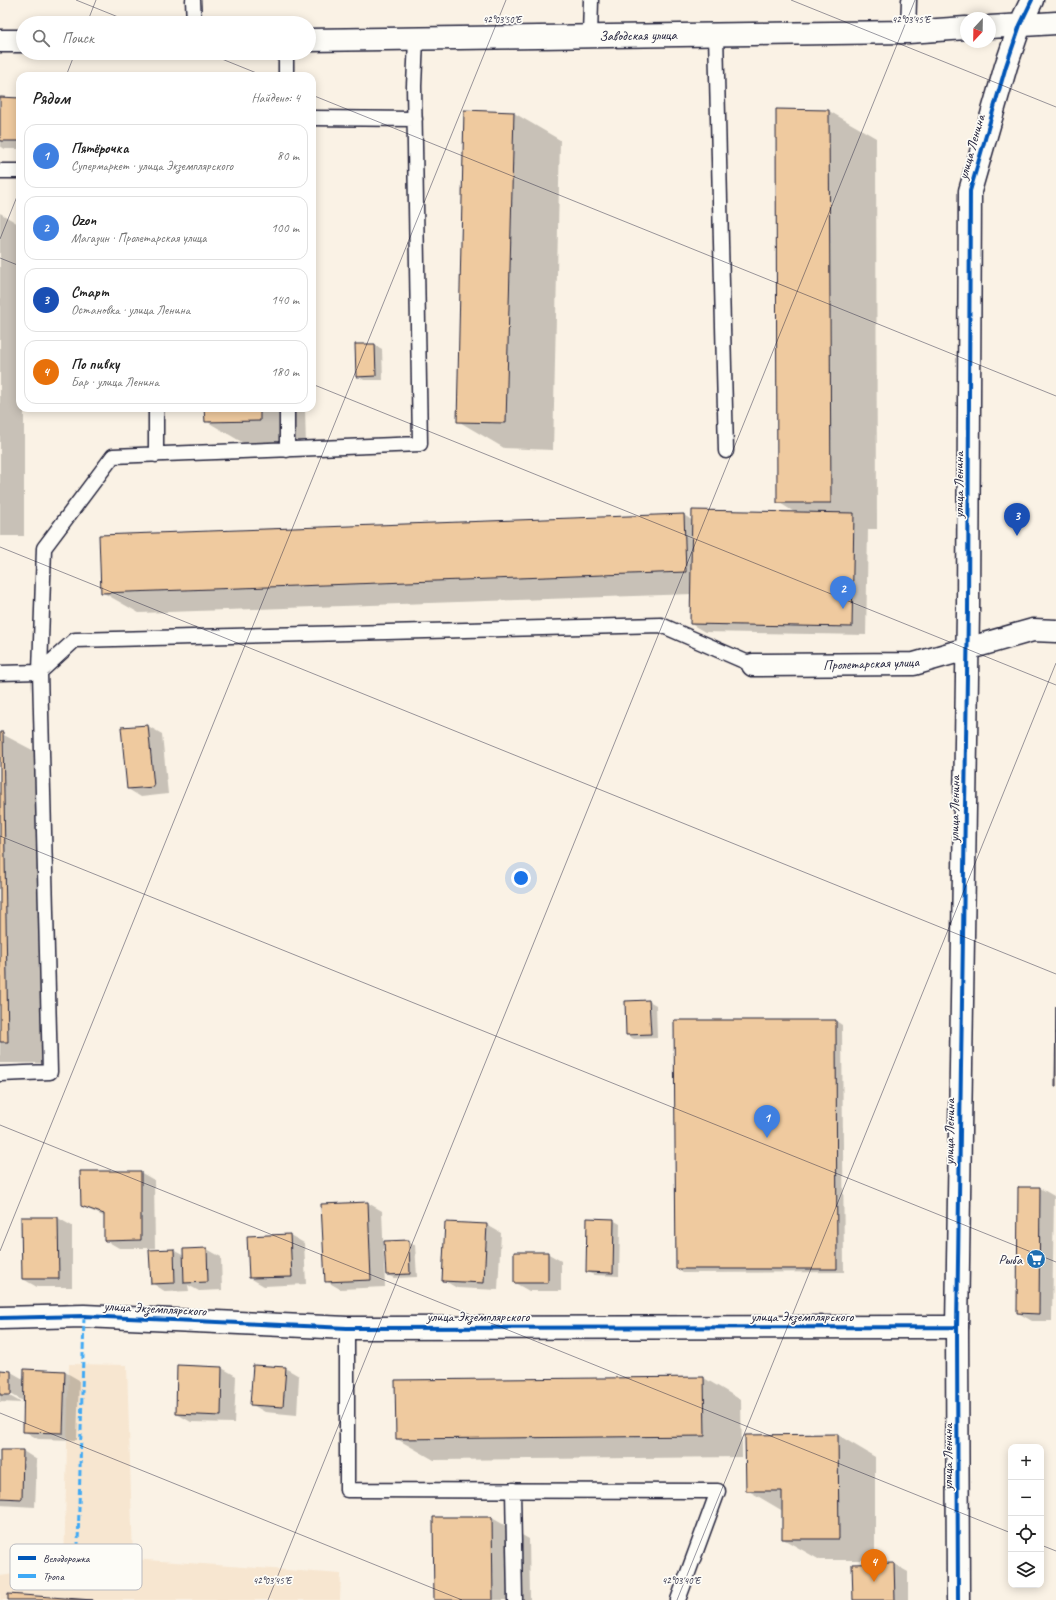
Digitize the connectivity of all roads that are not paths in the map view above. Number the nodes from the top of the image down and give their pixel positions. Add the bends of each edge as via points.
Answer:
1 (193, 0) edge
2 (591, 0) edge
3 (909, 0) edge
4 (1032, 0) edge
5 (194, 16) edge
6 (1056, 23) edge
7 (1020, 25) junction
8 (996, 27) edge
9 (960, 28) edge
10 (908, 32) junction
11 (716, 34) junction
12 (590, 36) junction
13 (416, 39) junction
14 (316, 40) edge
15 (0, 41) edge
16 (16, 41) edge
17 (286, 60) edge
18 (286, 72) edge
19 (316, 118) edge
20 (415, 119) junction
21 (0, 171) edge
22 (16, 171) edge
23 (156, 412) edge
24 (287, 412) edge
25 (287, 450) junction
26 (726, 451) dead end
27 (156, 455) junction
28 (1056, 632) edge
29 (967, 650) junction
30 (752, 665) joint
31 (40, 672) junction
32 (0, 673) edge
33 (0, 1074) edge
34 (0, 1318) edge
35 (957, 1327) junction
36 (347, 1328) junction
37 (514, 1490) junction
38 (515, 1600) edge
39 (678, 1600) edge
40 (958, 1600) edge

1 - 5 lane
2 - 12 lane
3 - 10 lane
4 - 7 street, улица Ленина
6 - 7 street
7 - 8 street
7 - 29 street, улица Ленина via 970,191
9 - 10 street, Заводская улица
10 - 11 street, Заводская улица
11 - 12 street, Заводская улица
11 - 26 lane
12 - 13 street, Заводская улица
13 - 14 street, Заводская улица
13 - 20 lane
15 - 16 street
17 - 18 lane
19 - 20 lane
20 - 25 lane via 420,444
21 - 22 lane
23 - 27 lane
24 - 25 lane
25 - 27 lane
27 - 31 lane via 113,456 44,548
28 - 29 street, Пролетарская улица via 1033,630
29 - 30 street, Пролетарская улица via 914,664
29 - 35 street, улица Ленина
30 - 31 lane via 661,625 75,640
31 - 32 lane
31 - 33 lane via 50,1072
34 - 36 street, улица Экземплярского via 84,1316
35 - 36 street, улица Экземплярского
35 - 40 street, улица Ленина
36 - 37 lane via 347,1490
37 - 38 lane
37 - 39 lane via 718,1491

